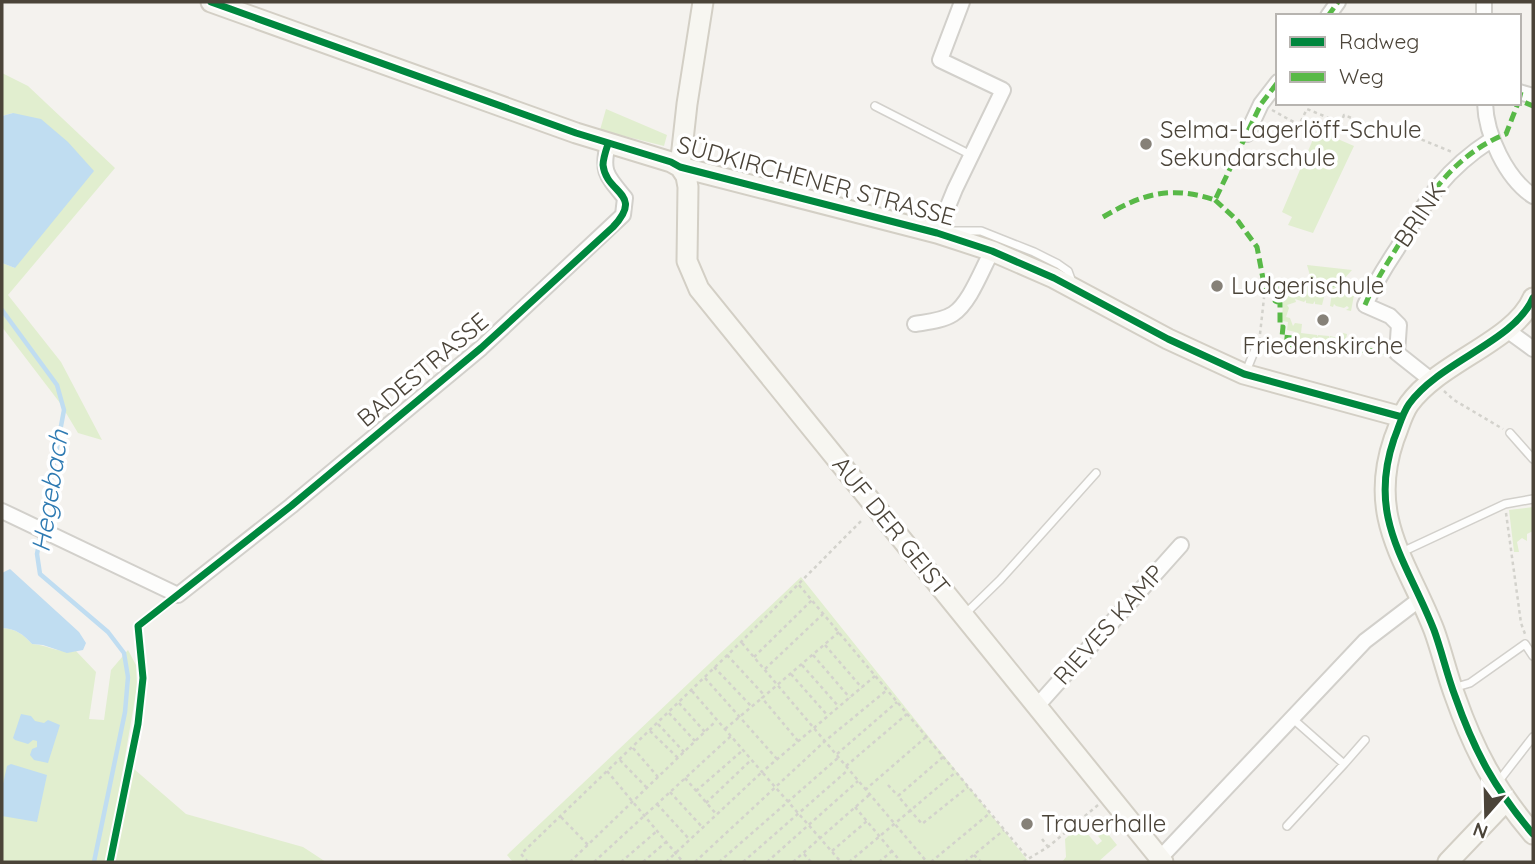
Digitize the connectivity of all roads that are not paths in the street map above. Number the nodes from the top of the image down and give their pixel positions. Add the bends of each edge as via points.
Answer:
1 (211, 2) edge
2 (703, 2) edge
3 (962, 2) edge
4 (1276, 85) edge
5 (1485, 105) edge
6 (875, 106) dead end
7 (1247, 134) dead end
8 (1491, 140) junction
9 (608, 144) junction
10 (971, 155) junction
11 (680, 167) junction
12 (1533, 196) edge
13 (937, 233) junction
14 (992, 251) junction
15 (1074, 289) junction
16 (1533, 298) edge
17 (915, 324) dead end
18 (1507, 330) junction
19 (1258, 342) road end
20 (1533, 349) edge
21 (1244, 374) junction
22 (1431, 380) junction
23 (1402, 417) junction
24 (1510, 433) road end
25 (1533, 459) edge
26 (1096, 473) dead end
27 (1533, 499) edge
28 (2, 511) edge
29 (1181, 545) dead end
30 (1398, 554) junction
31 (178, 595) junction
32 (1420, 599) junction
33 (964, 616) junction
34 (138, 626) dead end
35 (1533, 656) edge
36 (1452, 688) junction
37 (1037, 706) junction
38 (1293, 719) junction
39 (1533, 737) edge
40 (1366, 740) dead end
41 (1344, 764) junction
42 (1500, 793) junction
43 (1287, 825) dead end
44 (1533, 834) edge
45 (1161, 860) edge
46 (1448, 862) edge

1 - 9 street, SÜDKIRCHENER STRASSE
2 - 11 street, AUF DER GEIST
3 - 10 street via 940,60 1003,90
4 - 7 street
5 - 8 street
6 - 10 lane
8 - 12 street
8 - 22 street, BRINK via 1465,157 1429,195 1366,305 1390,316 1399,326 1397,353
9 - 11 street, SÜDKIRCHENER STRASSE
9 - 31 street, BADESTRASSE via 603,164 606,175 625,198 618,221 481,348
10 - 13 street
11 - 13 street, SÜDKIRCHENER STRASSE
11 - 33 street, AUF DER GEIST via 688,187 687,261 699,289
13 - 14 street, SÜDKIRCHENER STRASSE
13 - 15 lane via 981,232 1034,252 1068,271
14 - 15 street, SÜDKIRCHENER STRASSE
14 - 17 street via 963,305 939,320
15 - 21 street, SÜDKIRCHENER STRASSE
16 - 18 street
18 - 20 street
18 - 22 street
19 - 21 lane
21 - 23 street, SÜDKIRCHENER STRASSE
22 - 23 street
23 - 30 street via 1390,450 1385,487 1387,517
24 - 25 lane
26 - 33 lane
27 - 30 lane via 1505,504
28 - 31 street
29 - 37 street, RIEVES KAMP
30 - 32 street
31 - 34 lane
32 - 36 street
32 - 38 street via 1365,641
33 - 37 street, AUF DER GEIST
35 - 36 lane via 1525,645 1470,684
36 - 42 street via 1482,763
37 - 45 street, AUF DER GEIST
38 - 41 lane
38 - 45 street
39 - 42 lane
40 - 41 lane
41 - 43 lane
42 - 44 street
42 - 46 street

